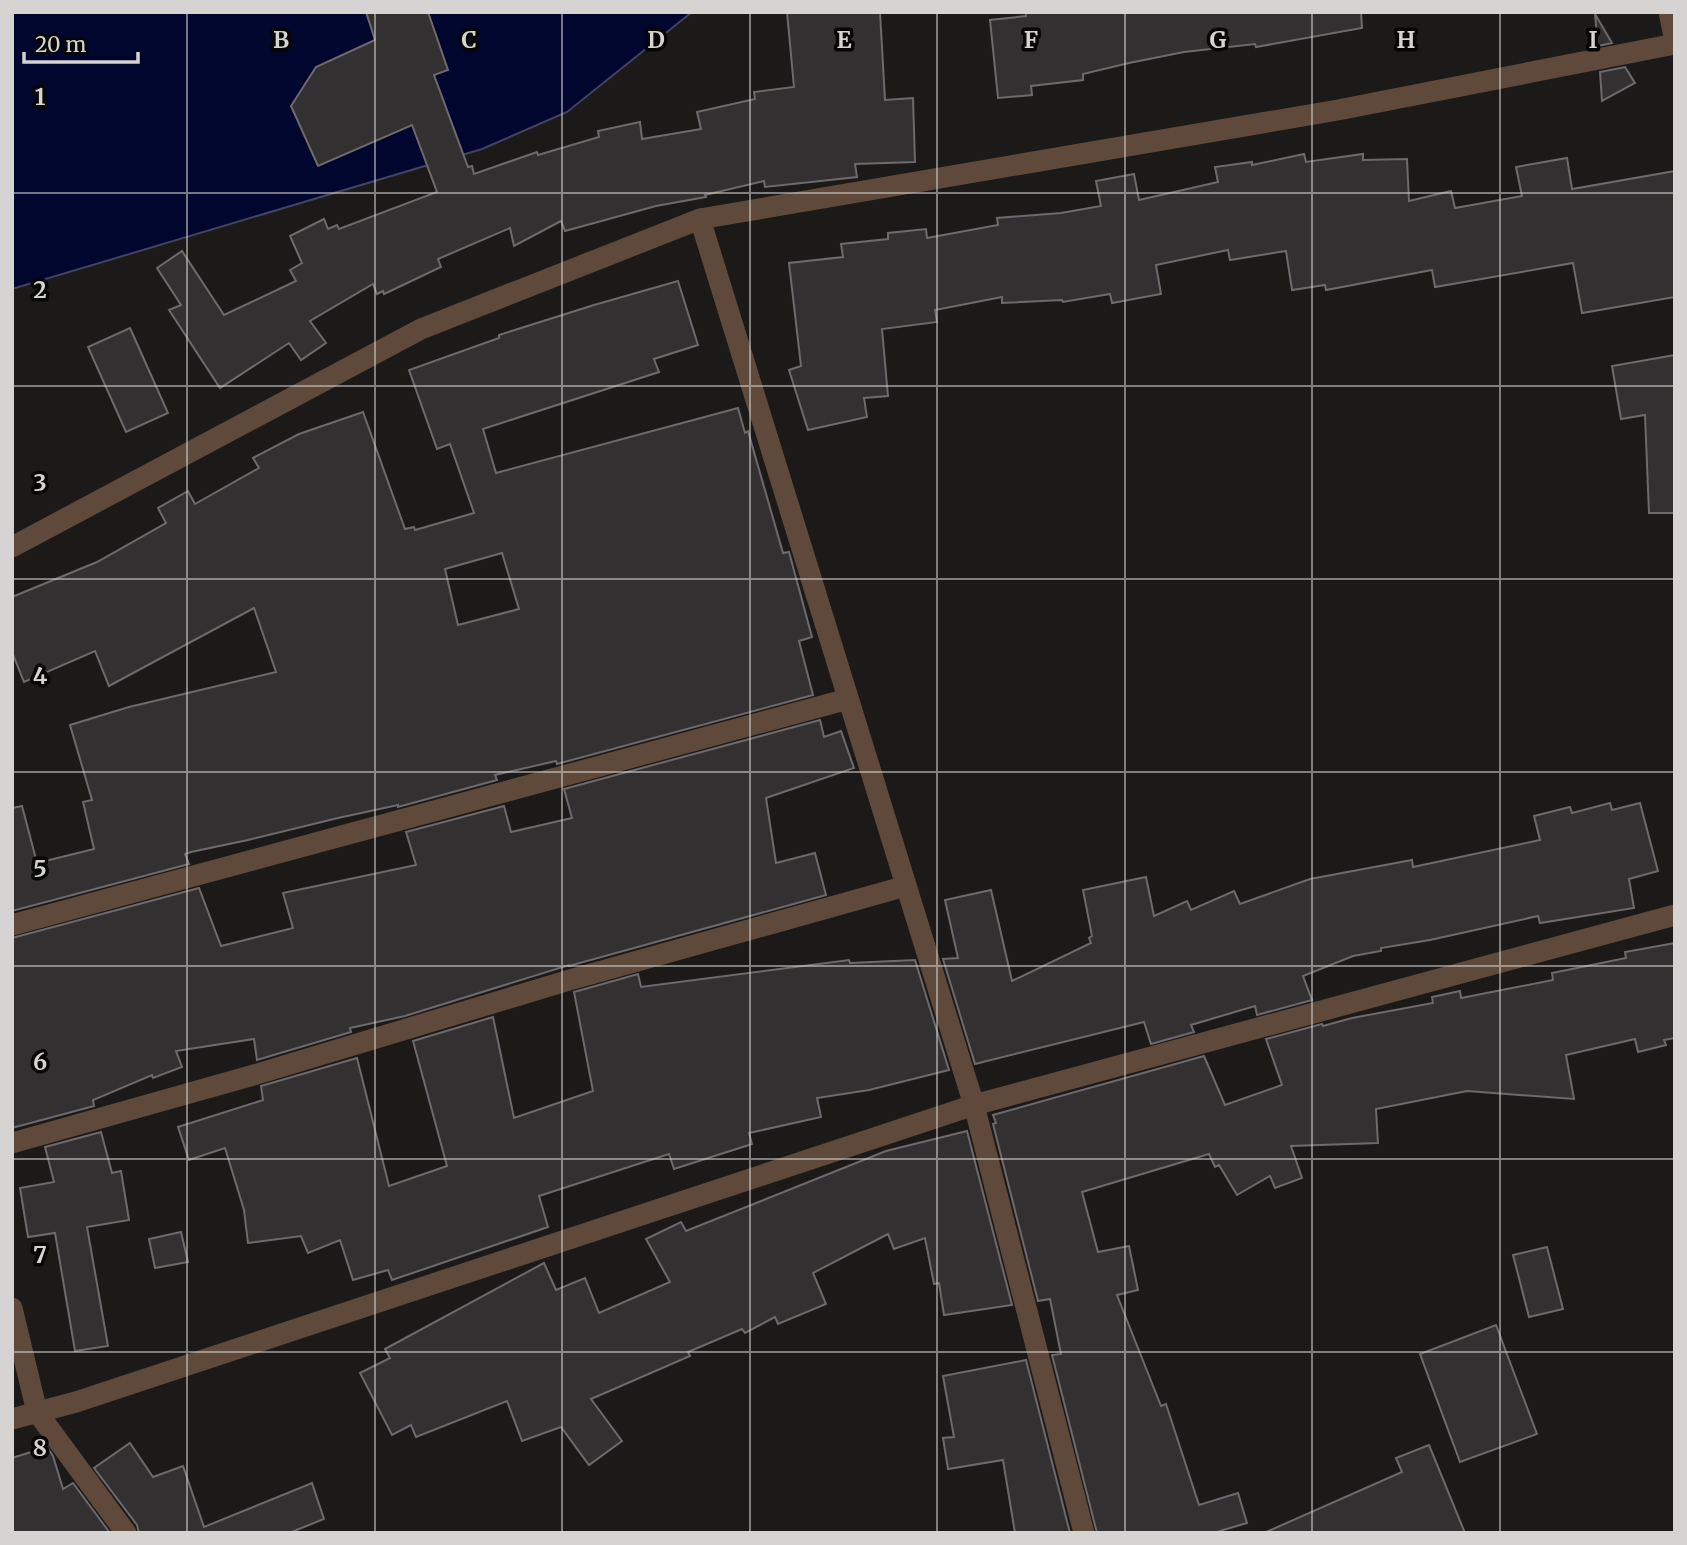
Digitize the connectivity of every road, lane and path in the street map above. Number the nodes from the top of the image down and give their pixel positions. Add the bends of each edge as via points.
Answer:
1 (1670, 12) edge
2 (1675, 43) edge
3 (700, 219) junction
4 (12, 547) edge
5 (848, 699) junction
6 (906, 886) junction
7 (1675, 915) edge
8 (12, 925) edge
9 (974, 1105) junction
10 (12, 1143) edge
11 (12, 1308) edge
12 (37, 1412) junction
13 (12, 1419) edge
14 (126, 1533) edge
15 (1084, 1533) edge

1 - 2 street
2 - 3 street via 1324,112
3 - 4 street via 421,329
3 - 5 street
5 - 6 street
5 - 8 street
6 - 9 street
6 - 10 street
7 - 9 street
9 - 12 street
9 - 15 street
11 - 12 street
12 - 13 street
12 - 14 street

